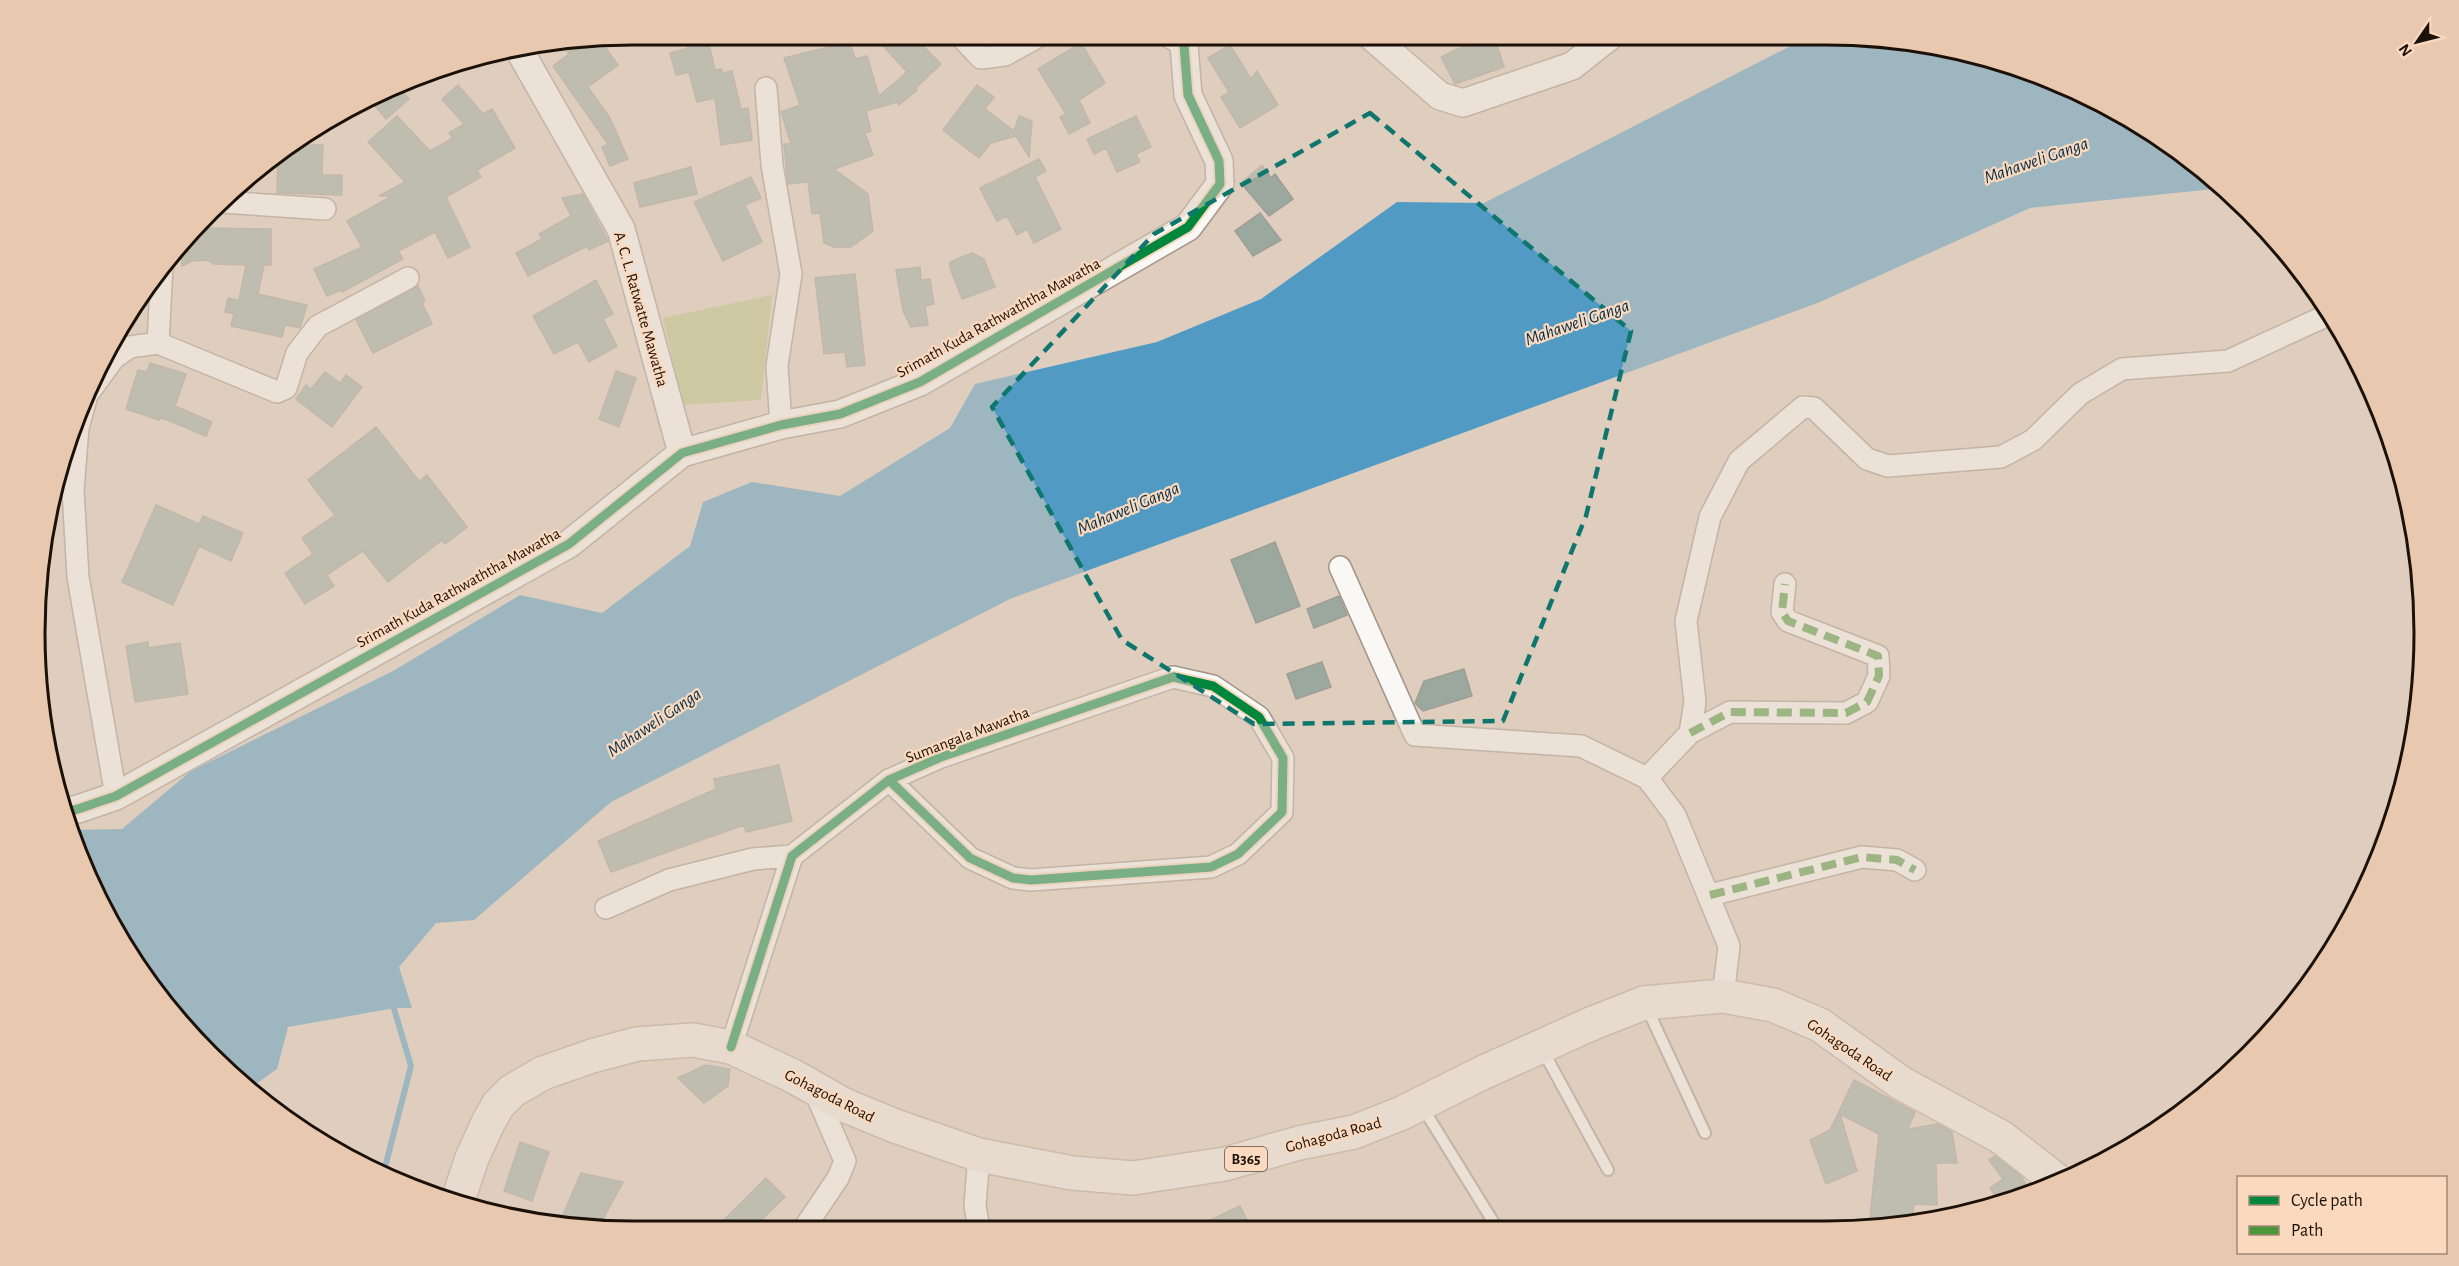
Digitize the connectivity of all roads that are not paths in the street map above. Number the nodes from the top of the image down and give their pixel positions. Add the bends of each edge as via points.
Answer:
1 (968, 45) edge
2 (1023, 45) edge
3 (1180, 45) edge
4 (1381, 45) edge
5 (1599, 45) edge
6 (522, 55) edge
7 (766, 88) dead end
8 (232, 203) edge
9 (325, 209) dead end
10 (408, 278) dead end
11 (161, 283) edge
12 (2322, 318) edge
13 (158, 343) junction
14 (114, 358) edge
15 (781, 425) junction
16 (77, 442) edge
17 (682, 453) junction
18 (1340, 567) dead end
19 (1785, 584) dead end
20 (1690, 733) junction
21 (1647, 778) junction
22 (889, 780) junction
23 (116, 796) junction
24 (72, 810) edge
25 (792, 856) junction
26 (1916, 870) dead end
27 (1710, 895) junction
28 (606, 908) dead end
29 (1723, 996) junction
30 (1644, 1003) junction
31 (1540, 1046) junction
32 (731, 1047) junction
33 (814, 1089) junction
34 (1420, 1104) junction
35 (1705, 1133) dead end
36 (980, 1155) junction
37 (1608, 1170) dead end
38 (2051, 1176) edge
39 (460, 1195) edge
40 (809, 1221) edge
41 (978, 1221) edge
42 (1493, 1221) edge

1 - 2 street via 981,58 1005,55
3 - 15 street, Srimath Kuda Rathwaththa Mawatha via 1188,95 1219,161 1220,184 1188,226 920,382 840,414
4 - 5 street via 1440,96 1463,103 1572,66
6 - 17 street, A. C. L. Ratwatte Mawatha via 621,229
7 - 15 street via 772,165 791,274 777,366
8 - 9 street
10 - 13 street via 318,326 297,353 286,388 277,393
11 - 13 street
12 - 20 street via 2228,361 2122,369 2080,394 2033,440 2001,458 1888,466 1867,459 1814,408 1803,407 1739,460 1710,517 1686,621 1695,702
13 - 14 street via 130,347
15 - 17 street, Srimath Kuda Rathwaththa Mawatha
16 - 23 street via 73,490 78,577
17 - 23 street, Srimath Kuda Rathwaththa Mawatha via 569,544
18 - 21 street via 1415,735 1581,746
19 - 20 street via 1782,612 1788,621 1878,656 1879,676 1868,702 1846,713 1730,712
20 - 21 street
21 - 27 street via 1676,815
22 - 22 street, Sumangala Mawatha via 941,757 1173,677 1213,686 1259,717 1283,758 1282,812 1238,854 1211,867 1031,880 1013,878 970,858
22 - 25 street, Sumangala Mawatha
23 - 24 street, Srimath Kuda Rathwaththa Mawatha
25 - 28 street via 753,859 669,880
25 - 32 street
26 - 27 street via 1898,860 1862,857
27 - 29 street via 1729,946
29 - 30 main road, Gohagoda Road / B365
29 - 38 main road, Gohagoda Road / B365 via 1773,1005 1820,1026 1901,1083 2001,1137
30 - 31 main road, Gohagoda Road / B365
30 - 35 lane
31 - 34 main road, Gohagoda Road / B365
31 - 37 lane
32 - 33 main road, Gohagoda Road / B365
32 - 39 main road, Gohagoda Road / B365 via 693,1040 637,1044 531,1079 498,1105 472,1158
33 - 36 main road, Gohagoda Road / B365 via 844,1106
33 - 40 street via 845,1161
34 - 36 main road, Gohagoda Road / B365 via 1354,1132 1225,1164 1133,1178 1072,1173
34 - 42 lane
36 - 41 street via 975,1206

